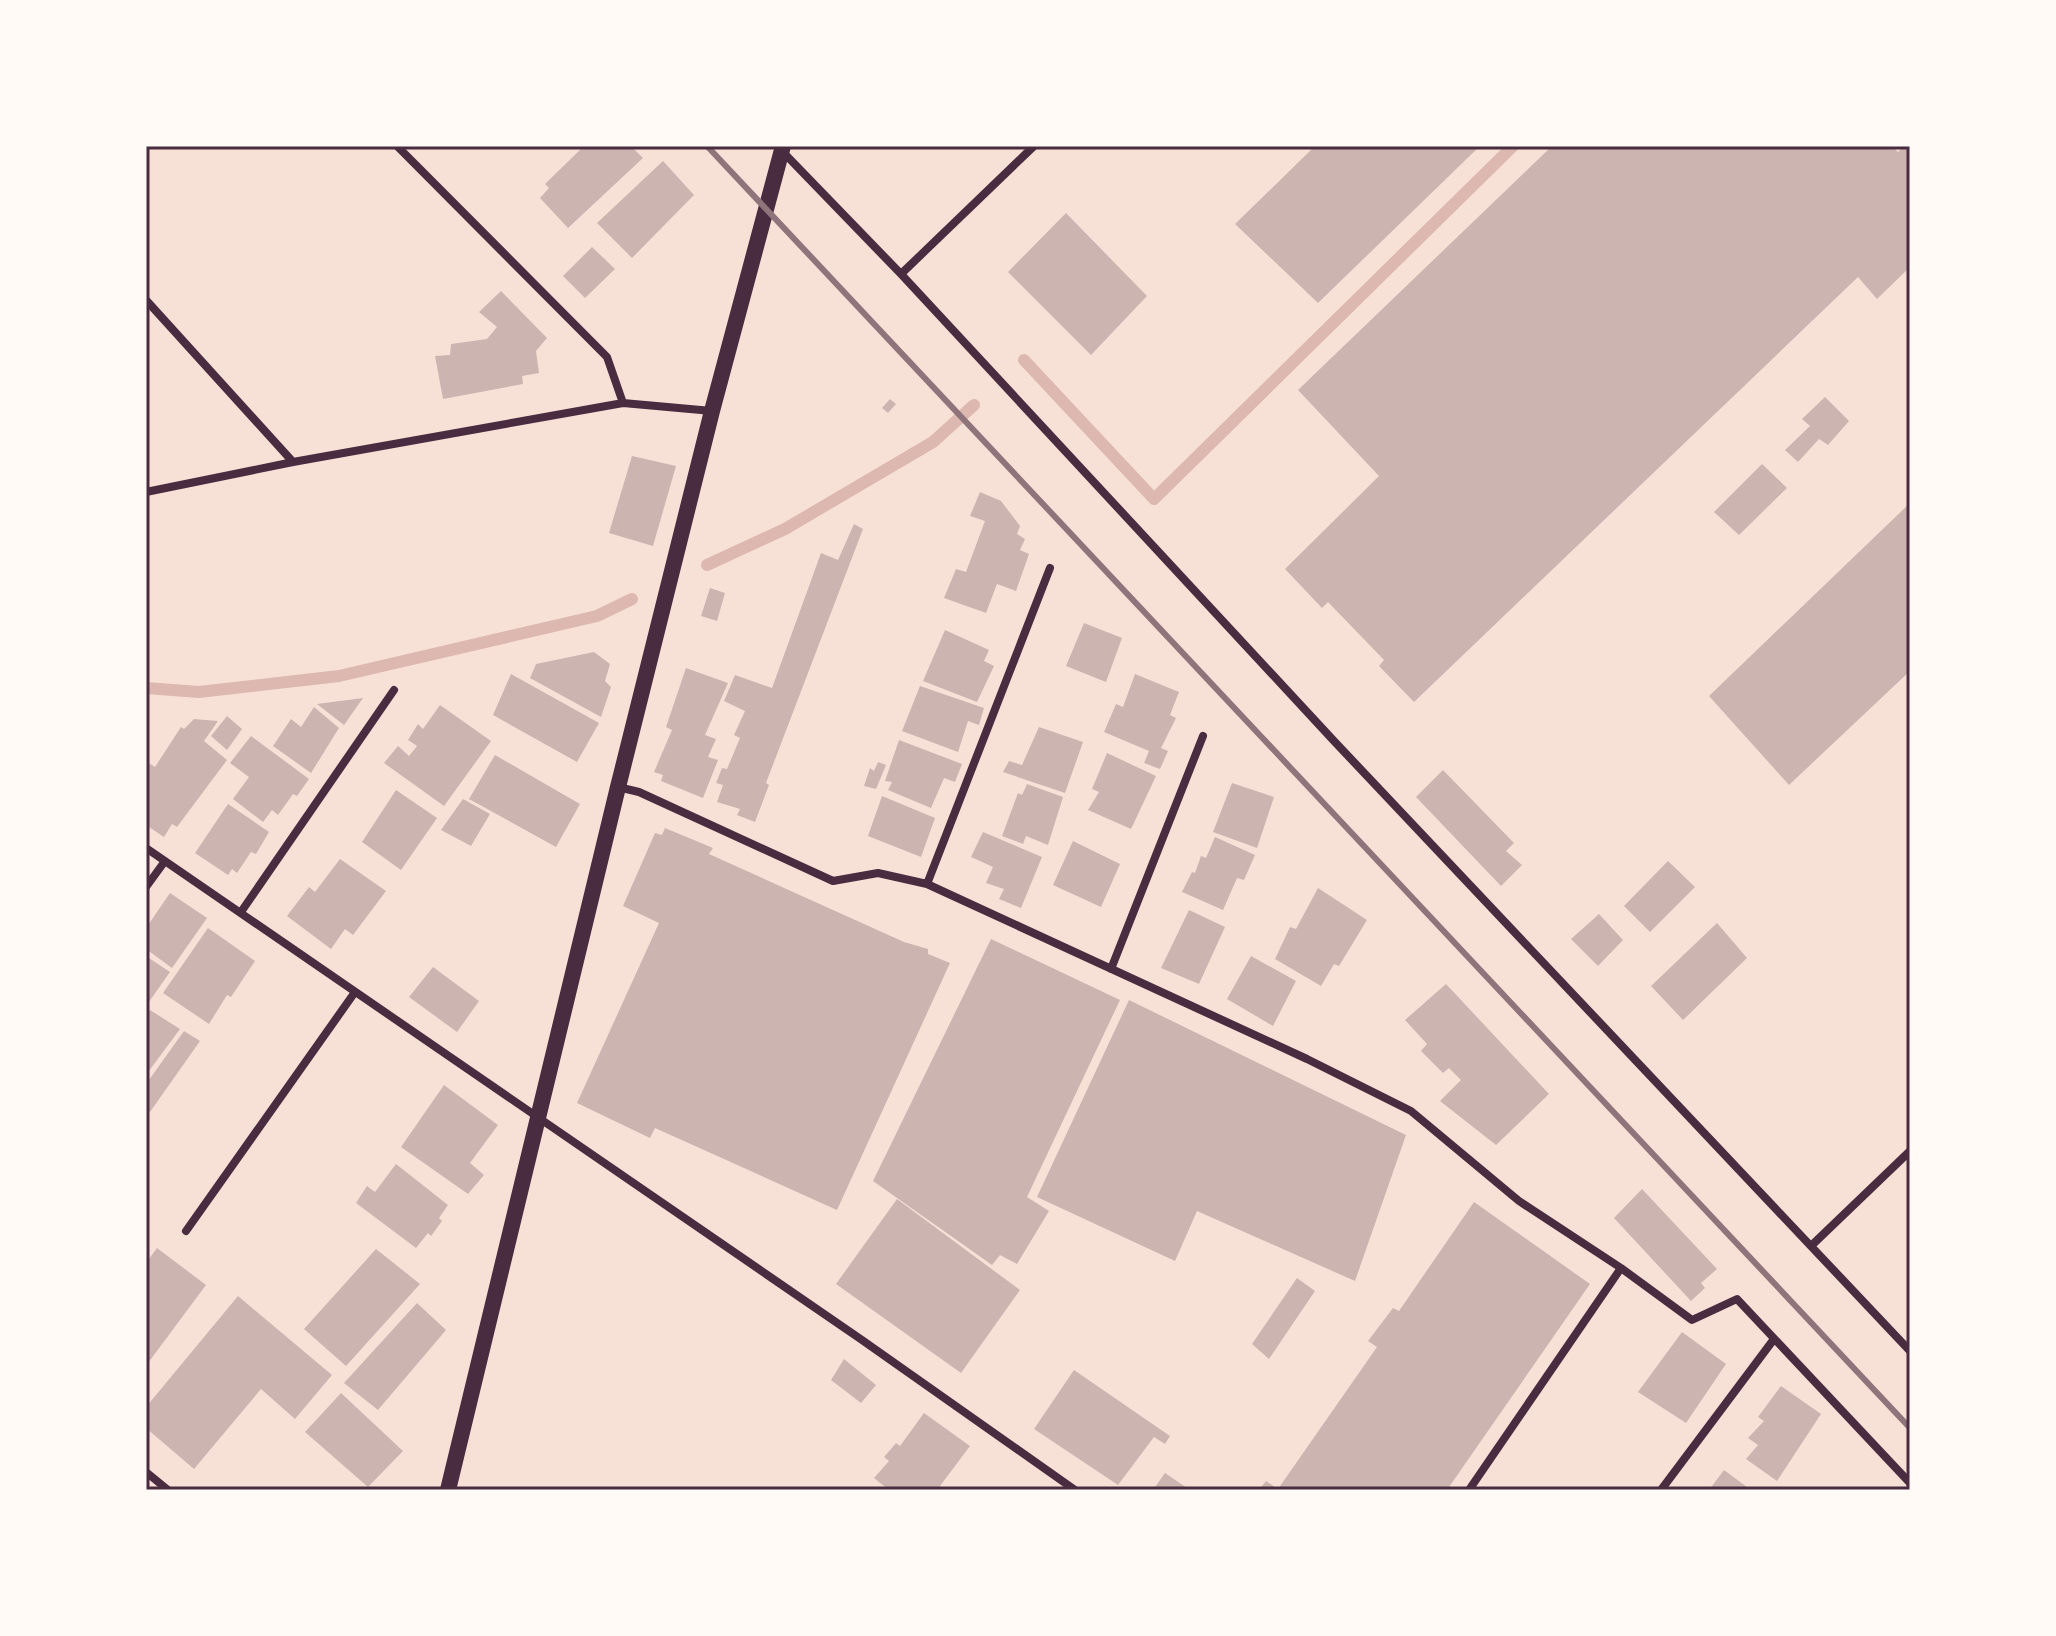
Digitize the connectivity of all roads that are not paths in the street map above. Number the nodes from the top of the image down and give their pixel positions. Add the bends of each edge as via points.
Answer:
1 (397, 146) edge
2 (1034, 146) edge
3 (781, 148) edge
4 (901, 274) junction
5 (146, 300) edge
6 (623, 403) junction
7 (712, 411) junction
8 (293, 462) junction
9 (146, 492) edge
10 (1050, 568) dead end
11 (394, 690) dead end
12 (1203, 736) dead end
13 (618, 787) junction
14 (146, 848) edge
15 (165, 861) junction
16 (927, 884) junction
17 (146, 887) edge
18 (241, 912) junction
19 (1111, 969) junction
20 (355, 992) junction
21 (537, 1118) junction
22 (1910, 1151) edge
23 (186, 1231) dead end
24 (1811, 1246) junction
25 (1621, 1268) junction
26 (1774, 1339) junction
27 (1910, 1351) edge
28 (146, 1472) edge
29 (1910, 1483) edge
30 (168, 1490) edge
31 (448, 1490) edge
32 (1075, 1490) edge
33 (1469, 1490) edge
34 (1661, 1490) edge

1 - 6 street via 607,357
2 - 4 street
3 - 4 street
3 - 7 main road
4 - 24 street
5 - 8 street
6 - 7 street
6 - 8 street
7 - 13 main road
8 - 9 street
10 - 16 street
11 - 18 street
12 - 19 street
13 - 16 street via 833,881 878,873
13 - 21 main road
14 - 15 street
15 - 17 street
15 - 18 street
16 - 19 street
18 - 20 street
19 - 25 street via 1411,1111 1519,1201
20 - 21 street
20 - 23 street
21 - 31 main road
21 - 32 street
22 - 24 street
24 - 27 street
25 - 26 street via 1692,1320 1737,1299
25 - 33 street
26 - 29 street
26 - 34 street
28 - 30 street

